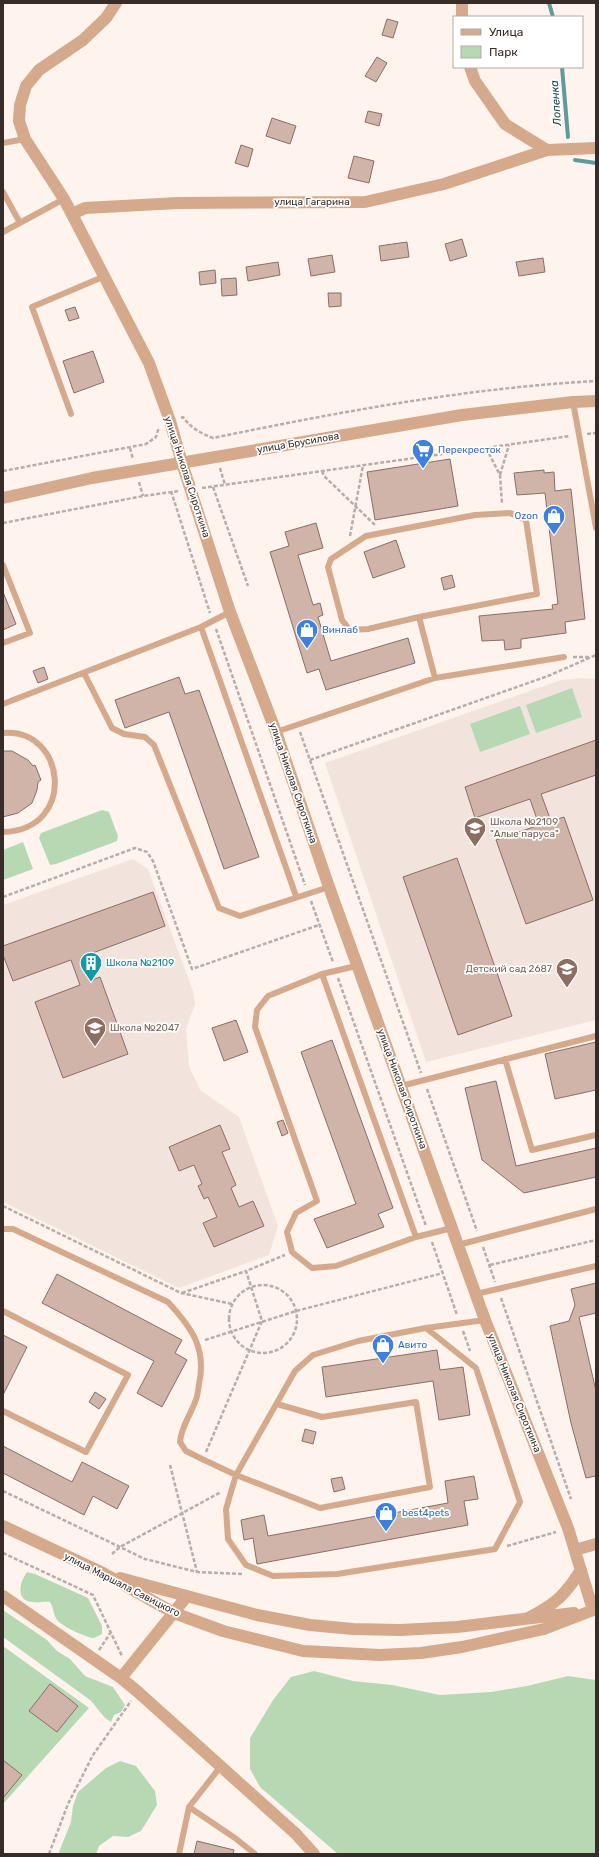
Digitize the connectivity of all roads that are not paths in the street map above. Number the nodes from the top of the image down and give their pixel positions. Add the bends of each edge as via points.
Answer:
1 (116, 3) edge
2 (462, 3) edge
3 (462, 16) edge
4 (470, 68) edge
5 (25, 139) junction
6 (3, 143) edge
7 (596, 148) edge
8 (547, 150) junction
9 (3, 192) edge
10 (64, 199) junction
11 (72, 214) junction
12 (20, 223) junction
13 (3, 232) edge
14 (105, 276) junction
15 (596, 401) edge
16 (573, 402) junction
17 (71, 414) dead end
18 (182, 463) junction
19 (3, 498) edge
20 (596, 528) edge
21 (3, 565) edge
22 (230, 612) junction
23 (419, 617) junction
24 (201, 627) junction
25 (3, 643) edge
26 (564, 657) road end
27 (84, 673) junction
28 (435, 678) junction
29 (3, 704) edge
30 (276, 732) junction
31 (3, 733) edge
32 (3, 832) edge
33 (328, 887) junction
34 (296, 896) junction
35 (356, 966) junction
36 (322, 974) junction
37 (596, 1036) edge
38 (505, 1059) junction
39 (401, 1086) junction
40 (596, 1135) edge
41 (596, 1209) edge
42 (452, 1228) junction
43 (3, 1229) edge
44 (416, 1237) junction
45 (458, 1245) junction
46 (596, 1266) edge
47 (476, 1294) junction
48 (3, 1311) edge
49 (484, 1320) junction
50 (426, 1328) junction
51 (277, 1404) junction
52 (3, 1411) edge
53 (236, 1475) junction
54 (3, 1526) edge
55 (596, 1544) edge
56 (575, 1550) junction
57 (581, 1570) junction
58 (103, 1574) junction
59 (3, 1596) edge
60 (187, 1596) junction
61 (592, 1610) edge
62 (174, 1613) junction
63 (528, 1618) junction
64 (125, 1674) junction
65 (221, 1766) junction
66 (188, 1807) junction
67 (179, 1854) edge
68 (255, 1854) edge
69 (314, 1854) edge

1 - 5 street, улица Николая Сироткина via 106,18 89,34 39,70 26,86 20,105 19,121
2 - 3 street
4 - 8 street via 475,81 505,124
5 - 6 lane
5 - 10 street, улица Николая Сироткина
7 - 8 street, улица Гагарина
8 - 11 street, улица Гагарина via 444,184 365,202 178,203 85,208
9 - 12 lane
10 - 11 street, улица Николая Сироткина
10 - 12 lane
11 - 14 street, улица Николая Сироткина
12 - 13 lane
14 - 17 lane via 32,307
14 - 18 street, улица Николая Сироткина via 149,363
15 - 16 street, улица Брусилова
16 - 18 street, улица Брусилова via 462,415
16 - 20 lane
18 - 19 street, улица Брусилова via 92,478
18 - 22 street, улица Николая Сироткина
21 - 25 lane via 30,633
22 - 24 lane
22 - 30 street, улица Николая Сироткина
23 - 23 lane via 536,594 526,520 510,513 475,515 383,532 366,536 331,559 328,567 342,620 350,630 368,629
23 - 28 lane
24 - 27 lane
24 - 34 lane
26 - 28 lane
27 - 29 lane
27 - 34 lane via 112,728 124,734 146,737 154,744 219,908 240,916
28 - 30 lane
30 - 33 street, улица Николая Сироткина
31 - 32 lane via 25,736 38,745 48,757 54,772 55,787 51,803 43,816 30,826 15,832
33 - 34 lane
33 - 35 street, улица Николая Сироткина
35 - 36 lane
35 - 39 street, улица Николая Сироткина
36 - 44 lane
36 - 44 lane via 268,996 257,1010 255,1027 317,1201 296,1213 287,1232 292,1252 312,1268 336,1266
37 - 38 lane
38 - 39 lane
38 - 40 lane via 532,1150
39 - 42 street, улица Николая Сироткина
41 - 45 lane
42 - 44 lane
42 - 45 street, улица Николая Сироткина
43 - 53 lane via 13,1230 168,1302 182,1317 198,1342 202,1369 196,1401 181,1431 180,1442 186,1451
45 - 47 street, улица Николая Сироткина
46 - 47 lane
47 - 49 street, улица Николая Сироткина
48 - 52 lane via 128,1375 86,1452
49 - 50 lane
49 - 56 street, улица Николая Сироткина
50 - 51 lane via 358,1341 313,1355 295,1371
50 - 53 lane via 476,1368 520,1502 495,1549 337,1574 273,1576 246,1565 228,1539 226,1509
51 - 53 lane
51 - 53 lane via 322,1417 416,1402 430,1487 320,1508
54 - 58 street, улица Маршала Савицкого
55 - 56 street
56 - 57 street, улица Николая Сироткина
57 - 61 street, улица Николая Сироткина
57 - 63 street via 562,1597
58 - 60 street
58 - 62 street, улица Маршала Савицкого
59 - 64 street
60 - 62 street
60 - 63 street via 258,1615 310,1625 353,1629 457,1627
61 - 62 street, улица Маршала Савицкого via 544,1629 462,1647 380,1655 303,1650 223,1631
61 - 63 street
62 - 64 street
64 - 65 street via 138,1692
65 - 66 lane
65 - 69 street via 296,1834
66 - 67 lane
66 - 68 lane

